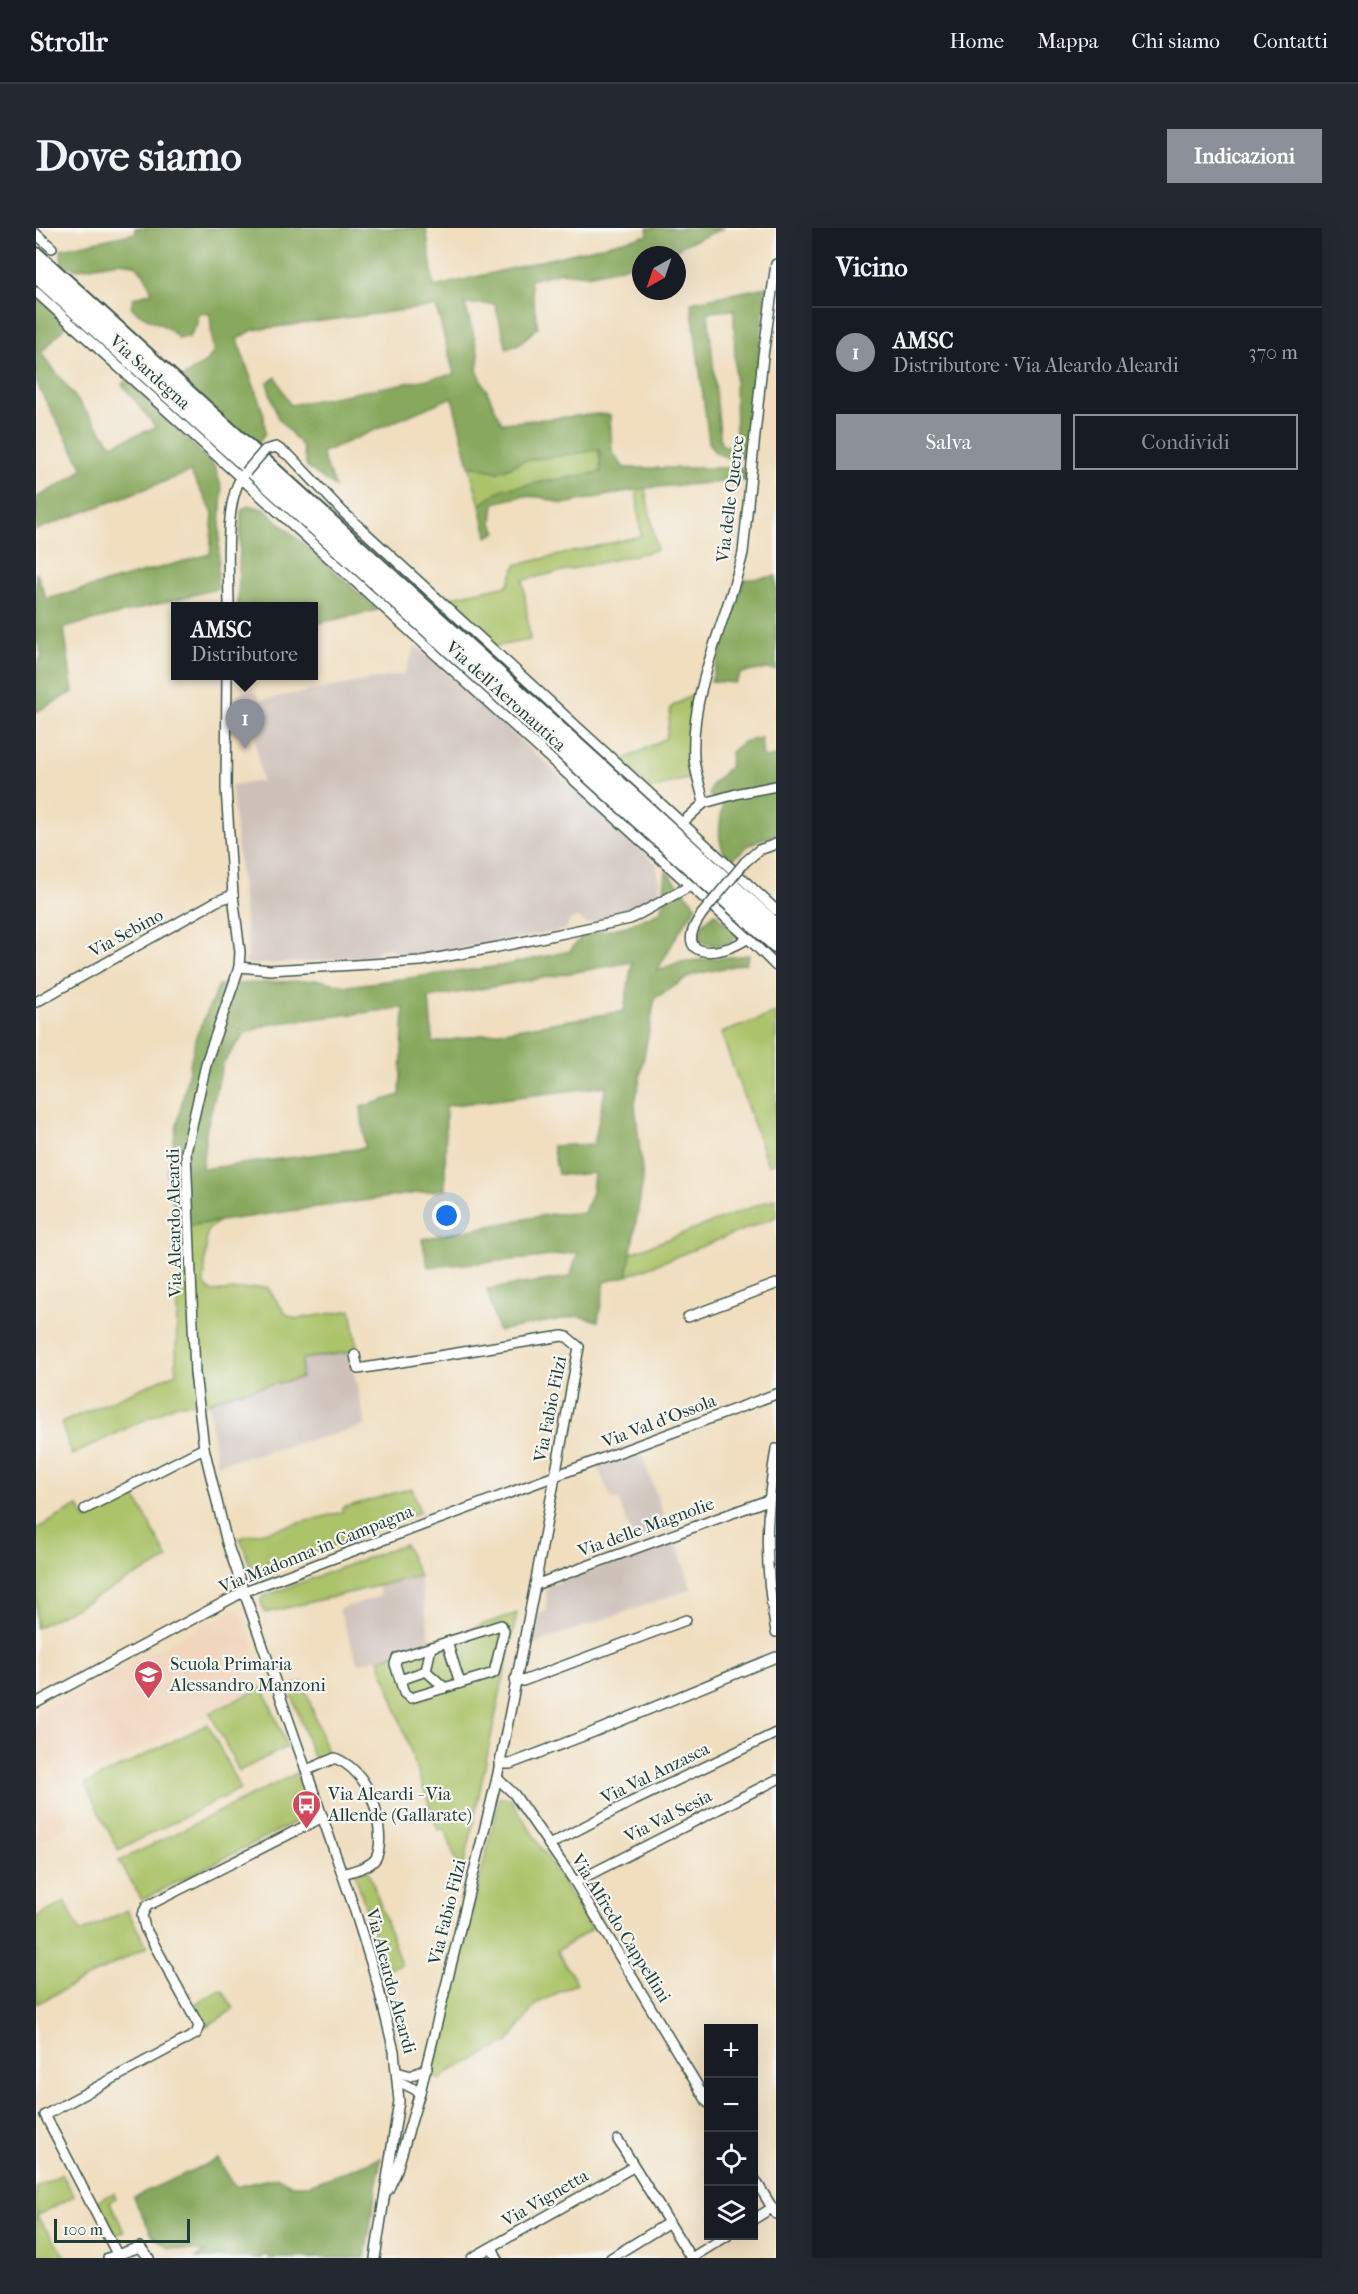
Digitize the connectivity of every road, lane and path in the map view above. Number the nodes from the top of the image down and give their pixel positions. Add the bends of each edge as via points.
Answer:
1 (36, 234) edge
2 (52, 248) dead end
3 (36, 256) edge
4 (776, 264) edge
5 (36, 274) edge
6 (36, 292) edge
7 (243, 475) junction
8 (228, 602) edge
9 (227, 680) edge
10 (776, 786) edge
11 (704, 803) junction
12 (682, 823) junction
13 (776, 844) edge
14 (690, 886) junction
15 (233, 895) junction
16 (776, 910) edge
17 (776, 927) edge
18 (748, 938) junction
19 (776, 944) edge
20 (776, 966) edge
21 (239, 968) junction
22 (36, 1002) edge
23 (776, 1284) edge
24 (688, 1317) dead end
25 (355, 1355) dead end
26 (776, 1394) edge
27 (204, 1448) junction
28 (776, 1449) edge
29 (554, 1478) junction
30 (768, 1500) junction
31 (85, 1509) dead end
32 (535, 1585) junction
33 (245, 1591) junction
34 (773, 1598) edge
35 (686, 1620) dead end
36 (776, 1632) edge
37 (447, 1642) junction
38 (431, 1647) junction
39 (776, 1657) edge
40 (426, 1671) junction
41 (515, 1679) junction
42 (400, 1680) junction
43 (460, 1683) junction
44 (445, 1688) junction
45 (36, 1703) edge
46 (776, 1732) edge
47 (499, 1764) junction
48 (307, 1770) junction
49 (497, 1778) junction
50 (776, 1780) edge
51 (323, 1817) junction
52 (549, 1845) junction
53 (343, 1875) junction
54 (574, 1882) junction
55 (426, 2068) junction
56 (398, 2076) junction
57 (411, 2076) junction
58 (420, 2092) junction
59 (704, 2096) edge
60 (618, 2140) dead end
61 (633, 2167) junction
62 (758, 2186) edge
63 (382, 2203) junction
64 (774, 2211) edge
65 (758, 2217) edge
66 (668, 2223) junction
67 (719, 2240) edge
68 (492, 2247) junction
69 (113, 2256) edge
70 (149, 2258) edge
71 (375, 2258) edge
72 (472, 2258) edge
73 (497, 2258) edge
74 (611, 2258) edge
75 (691, 2258) edge

1 - 2 street
3 - 17 highway
4 - 11 street, Via delle Querce via 743,554 695,720 694,759
5 - 19 highway
6 - 7 street, Via Sardegna
7 - 8 street via 230,512
7 - 12 street, bridge via 265,450 276,447 291,457 343,512
7 - 14 street, Via dell'Aeronautica
9 - 15 street, Via Aleardo Aleardi via 226,788
10 - 11 street
11 - 12 street
12 - 16 street
13 - 18 street, bridge via 759,850 746,862 702,914 691,935 700,951 711,952 728,949
14 - 18 street, Via dell'Aeronautica
14 - 21 street via 630,919 498,947 421,961 270,970
15 - 21 street, Via Aleardo Aleardi
15 - 22 street, Via Sebino
18 - 20 street, Via dell'Aeronautica
21 - 27 street, Via Aleardo Aleardi via 207,1060 186,1152 195,1373
23 - 24 street
25 - 29 street, Via Fabio Filzi via 358,1370 567,1336 579,1347
26 - 29 street, Via Val d'Ossola
27 - 31 street
27 - 33 street, Via Aleardo Aleardi via 228,1543
28 - 30 street
29 - 32 street, Via Fabio Filzi
29 - 33 street, Via Madonna in Campagna
30 - 32 street, Via delle Magnolie
30 - 34 street via 767,1572
32 - 41 street, Via Fabio Filzi
33 - 45 street, Via Madonna in Campagna
33 - 48 street, Via Aleardo Aleardi
34 - 36 street
35 - 41 street via 523,1681
37 - 38 street
37 - 43 street
37 - 43 street via 501,1625 504,1628 494,1673
38 - 40 street
38 - 42 street via 394,1660
39 - 47 street via 580,1737 510,1764
40 - 42 street
40 - 44 street
41 - 47 street, Via Fabio Filzi
42 - 44 street via 404,1693 411,1698
43 - 44 street
46 - 52 street, Via Val Anzasca
47 - 49 street, Via Fabio Filzi
48 - 51 street, Via Aleardo Aleardi
48 - 53 street via 335,1758 344,1762 362,1779 374,1803 379,1834 376,1858
49 - 52 street, Via Alfredo Cappellini via 514,1794
49 - 55 street, Via Fabio Filzi
50 - 54 street, Via Val Sesia
51 - 53 street, Via Aleardo Aleardi
51 - 69 street via 147,1906 142,1915 145,1928 199,2025 196,2034 45,2115
52 - 54 street, Via Alfredo Cappellini
53 - 56 street, Via Aleardo Aleardi via 378,1982
54 - 59 street, Via Alfredo Cappellini
55 - 57 street
55 - 58 street, Via Fabio Filzi
56 - 57 street
56 - 58 street
56 - 63 street, Via Aleardo Aleardi via 399,2101
57 - 58 street
58 - 63 street, Via Fabio Filzi via 396,2173
60 - 61 street
61 - 66 street
61 - 68 street, Via Vignetta
62 - 64 street
63 - 71 street, Via Aleardo Aleardi
64 - 65 street
66 - 74 street
66 - 75 street
67 - 75 street
68 - 72 street, Via Vignetta
68 - 73 street
69 - 70 street via 140,2247

